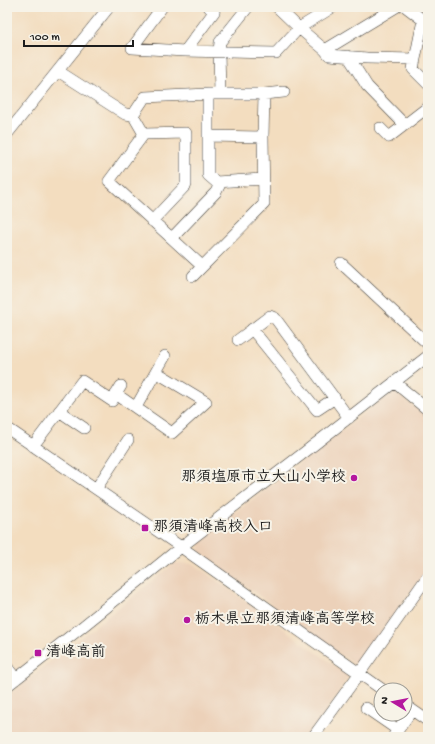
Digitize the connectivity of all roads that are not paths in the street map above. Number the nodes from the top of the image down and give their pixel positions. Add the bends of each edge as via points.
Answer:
1 (109, 7) edge
2 (162, 7) edge
3 (209, 7) edge
4 (248, 7) edge
5 (277, 7) edge
6 (333, 7) edge
7 (396, 7) edge
8 (406, 7) edge
9 (298, 28) junction
10 (325, 50) junction
11 (185, 51) junction
12 (219, 51) junction
13 (348, 56) junction
14 (415, 59) junction
15 (58, 71) junction
16 (428, 84) edge
17 (284, 92) dead end
18 (208, 94) junction
19 (220, 94) junction
20 (264, 94) junction
21 (428, 107) edge
22 (133, 115) junction
23 (405, 125) junction
24 (380, 128) dead end
25 (7, 134) edge
26 (144, 134) junction
27 (208, 136) junction
28 (263, 137) junction
29 (263, 179) junction
30 (221, 182) junction
31 (152, 221) junction
32 (172, 238) junction
33 (341, 263) dead end
34 (202, 266) junction
35 (193, 276) dead end
36 (252, 329) junction
37 (238, 340) dead end
38 (428, 344) edge
39 (165, 356) dead end
40 (428, 356) edge
41 (156, 372) junction
42 (394, 382) junction
43 (334, 398) junction
44 (136, 407) junction
45 (428, 410) edge
46 (59, 411) junction
47 (349, 418) junction
48 (7, 428) edge
49 (84, 428) dead end
50 (128, 440) dead end
51 (33, 446) junction
52 (96, 489) junction
53 (180, 547) junction
54 (428, 576) edge
55 (7, 667) edge
56 (359, 674) junction
57 (11, 683) edge
58 (373, 683) edge
59 (366, 708) dead end
60 (413, 710) edge
61 (428, 721) edge
62 (401, 722) edge
63 (396, 733) edge
64 (313, 737) edge

1 - 15 street
2 - 11 street via 132,48
3 - 11 street via 214,12
4 - 12 street via 220,42
5 - 9 street
6 - 9 street
7 - 10 street
8 - 14 street via 423,20
9 - 10 street
9 - 12 street via 276,53
10 - 13 street via 329,55
11 - 12 street
12 - 19 street
13 - 14 street
13 - 23 street via 367,86
14 - 16 street via 413,69
15 - 22 street via 125,114
15 - 25 street
17 - 20 street
18 - 19 street
18 - 22 street via 145,97
18 - 27 street
19 - 20 street
20 - 28 street
21 - 23 street
22 - 26 street
23 - 24 street via 389,137
26 - 31 street via 108,181
26 - 31 street via 186,133 186,185
27 - 28 street
27 - 30 street via 208,175 216,182
28 - 29 street
29 - 30 street
29 - 34 street via 264,204
30 - 32 street via 216,192
31 - 32 street
32 - 34 street
33 - 38 street
34 - 35 street
36 - 37 street
36 - 43 street via 317,410
36 - 43 street via 270,316 275,318
39 - 41 street
40 - 42 street
41 - 44 street
41 - 44 street via 206,402 172,433
42 - 45 street
42 - 47 street
43 - 47 street
44 - 46 street via 118,390 112,401 82,380
46 - 49 street
46 - 51 street
47 - 53 street
48 - 51 street
50 - 52 street
51 - 52 street
52 - 53 street
53 - 56 street
53 - 57 street
54 - 56 street
55 - 57 street
56 - 58 street
56 - 64 street
59 - 63 street
60 - 61 street
62 - 63 street

